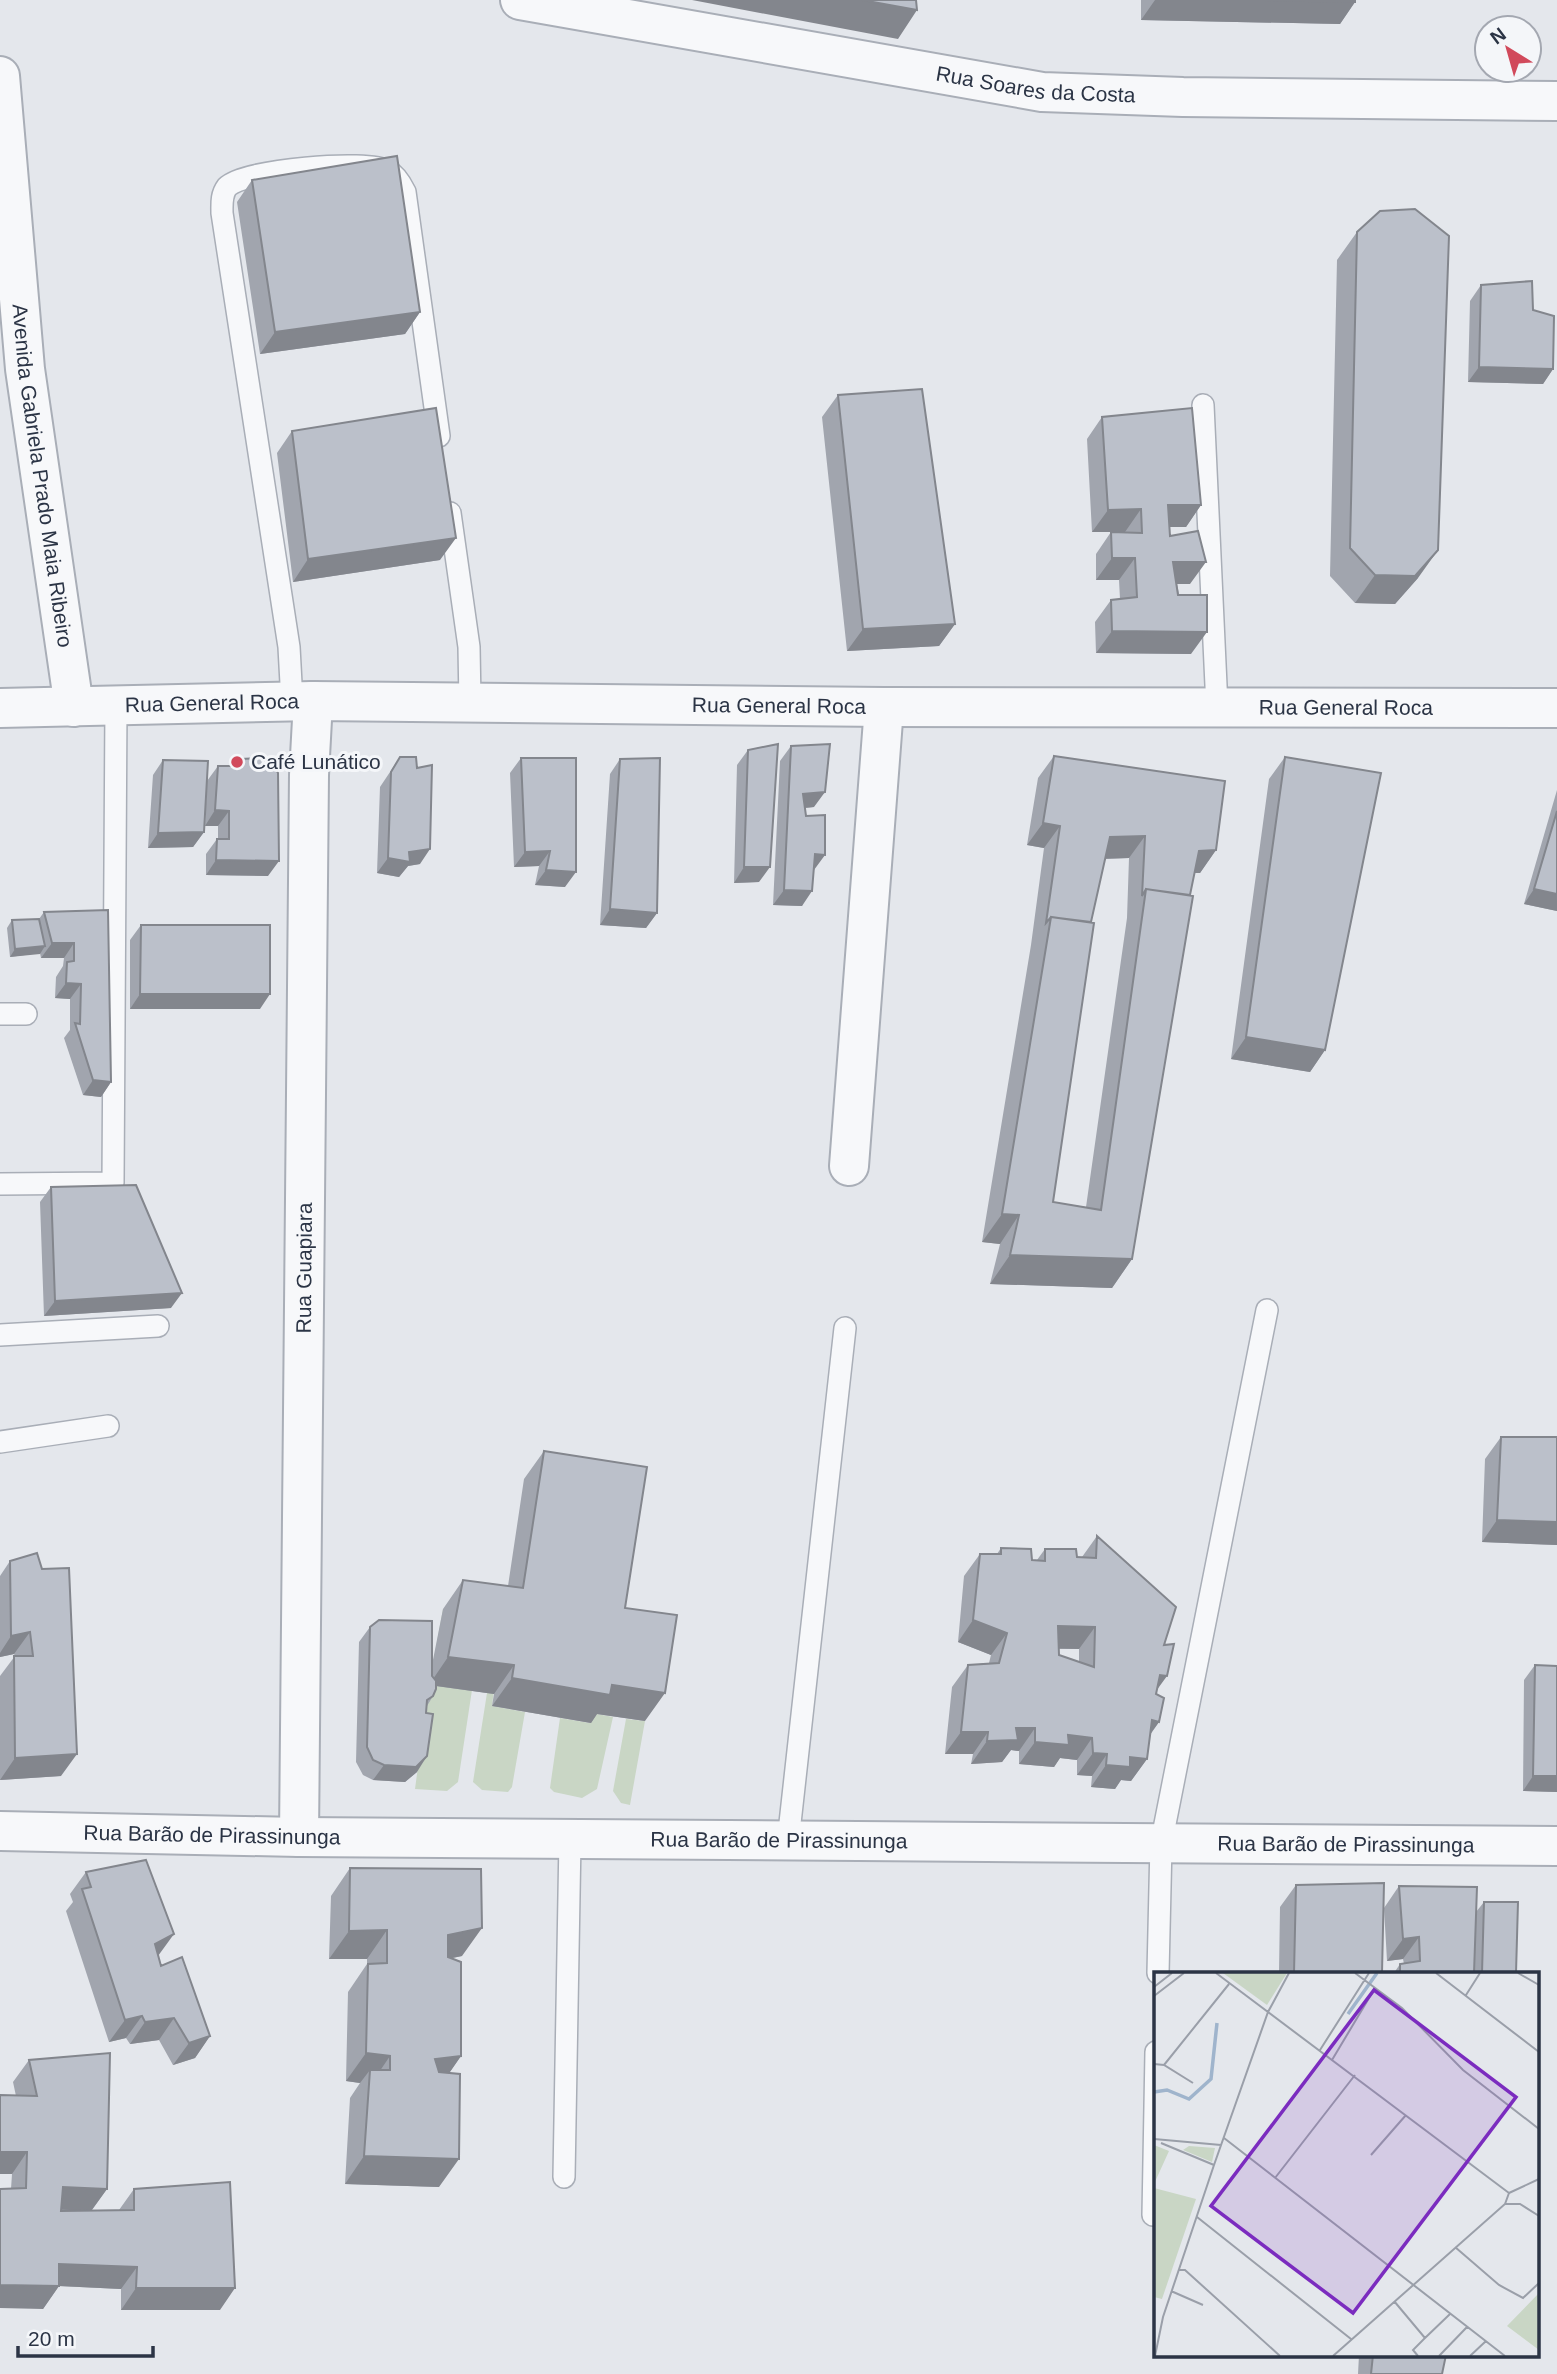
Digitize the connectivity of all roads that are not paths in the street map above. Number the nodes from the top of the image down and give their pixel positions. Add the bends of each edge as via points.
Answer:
1 (520, 0) edge
2 (0, 76) edge
3 (1557, 101) edge
4 (1203, 405) dead end
5 (442, 454) edge
6 (448, 495) edge
7 (302, 701) junction
8 (470, 703) junction
9 (116, 705) junction
10 (74, 707) junction
11 (0, 708) edge
12 (884, 708) junction
13 (1217, 708) junction
14 (1557, 708) edge
15 (0, 1014) edge
16 (26, 1014) dead end
17 (849, 1166) dead end
18 (0, 1184) edge
19 (1267, 1310) dead end
20 (158, 1326) dead end
21 (845, 1328) dead end
22 (0, 1335) edge
23 (108, 1426) dead end
24 (0, 1441) edge
25 (0, 1831) edge
26 (299, 1837) junction
27 (570, 1839) junction
28 (788, 1840) junction
29 (1161, 1843) junction
30 (1557, 1846) edge
31 (1158, 1972) edge
32 (1154, 2161) edge
33 (564, 2177) dead end
34 (1153, 2215) dead end

1 - 3 street, Rua Soares da Costa via 1042,92
2 - 10 street, Avenida Gabriela Prado Maia Ribeiro via 25,369
4 - 13 lane
5 - 7 lane via 405,192 398,180 387,170 357,165 234,181 222,196 222,213 289,647
6 - 8 lane via 469,647
7 - 8 street, Rua General Roca
7 - 9 street, Rua General Roca
7 - 26 street, Rua Guapiara via 309,817
8 - 12 street, Rua General Roca
9 - 10 street, Rua General Roca
9 - 18 lane via 113,1183
10 - 11 street, Rua General Roca
12 - 13 street, Rua General Roca
12 - 17 street
13 - 14 street, Rua General Roca
15 - 16 lane
19 - 29 lane
20 - 22 lane
21 - 28 lane
23 - 24 lane
25 - 26 street, Rua Barão de Pirassinunga
26 - 27 street, Rua Barão de Pirassinunga
27 - 28 street, Rua Barão de Pirassinunga
27 - 33 lane
28 - 29 street, Rua Barão de Pirassinunga
29 - 30 street, Rua Barão de Pirassinunga
29 - 31 lane
32 - 34 lane

